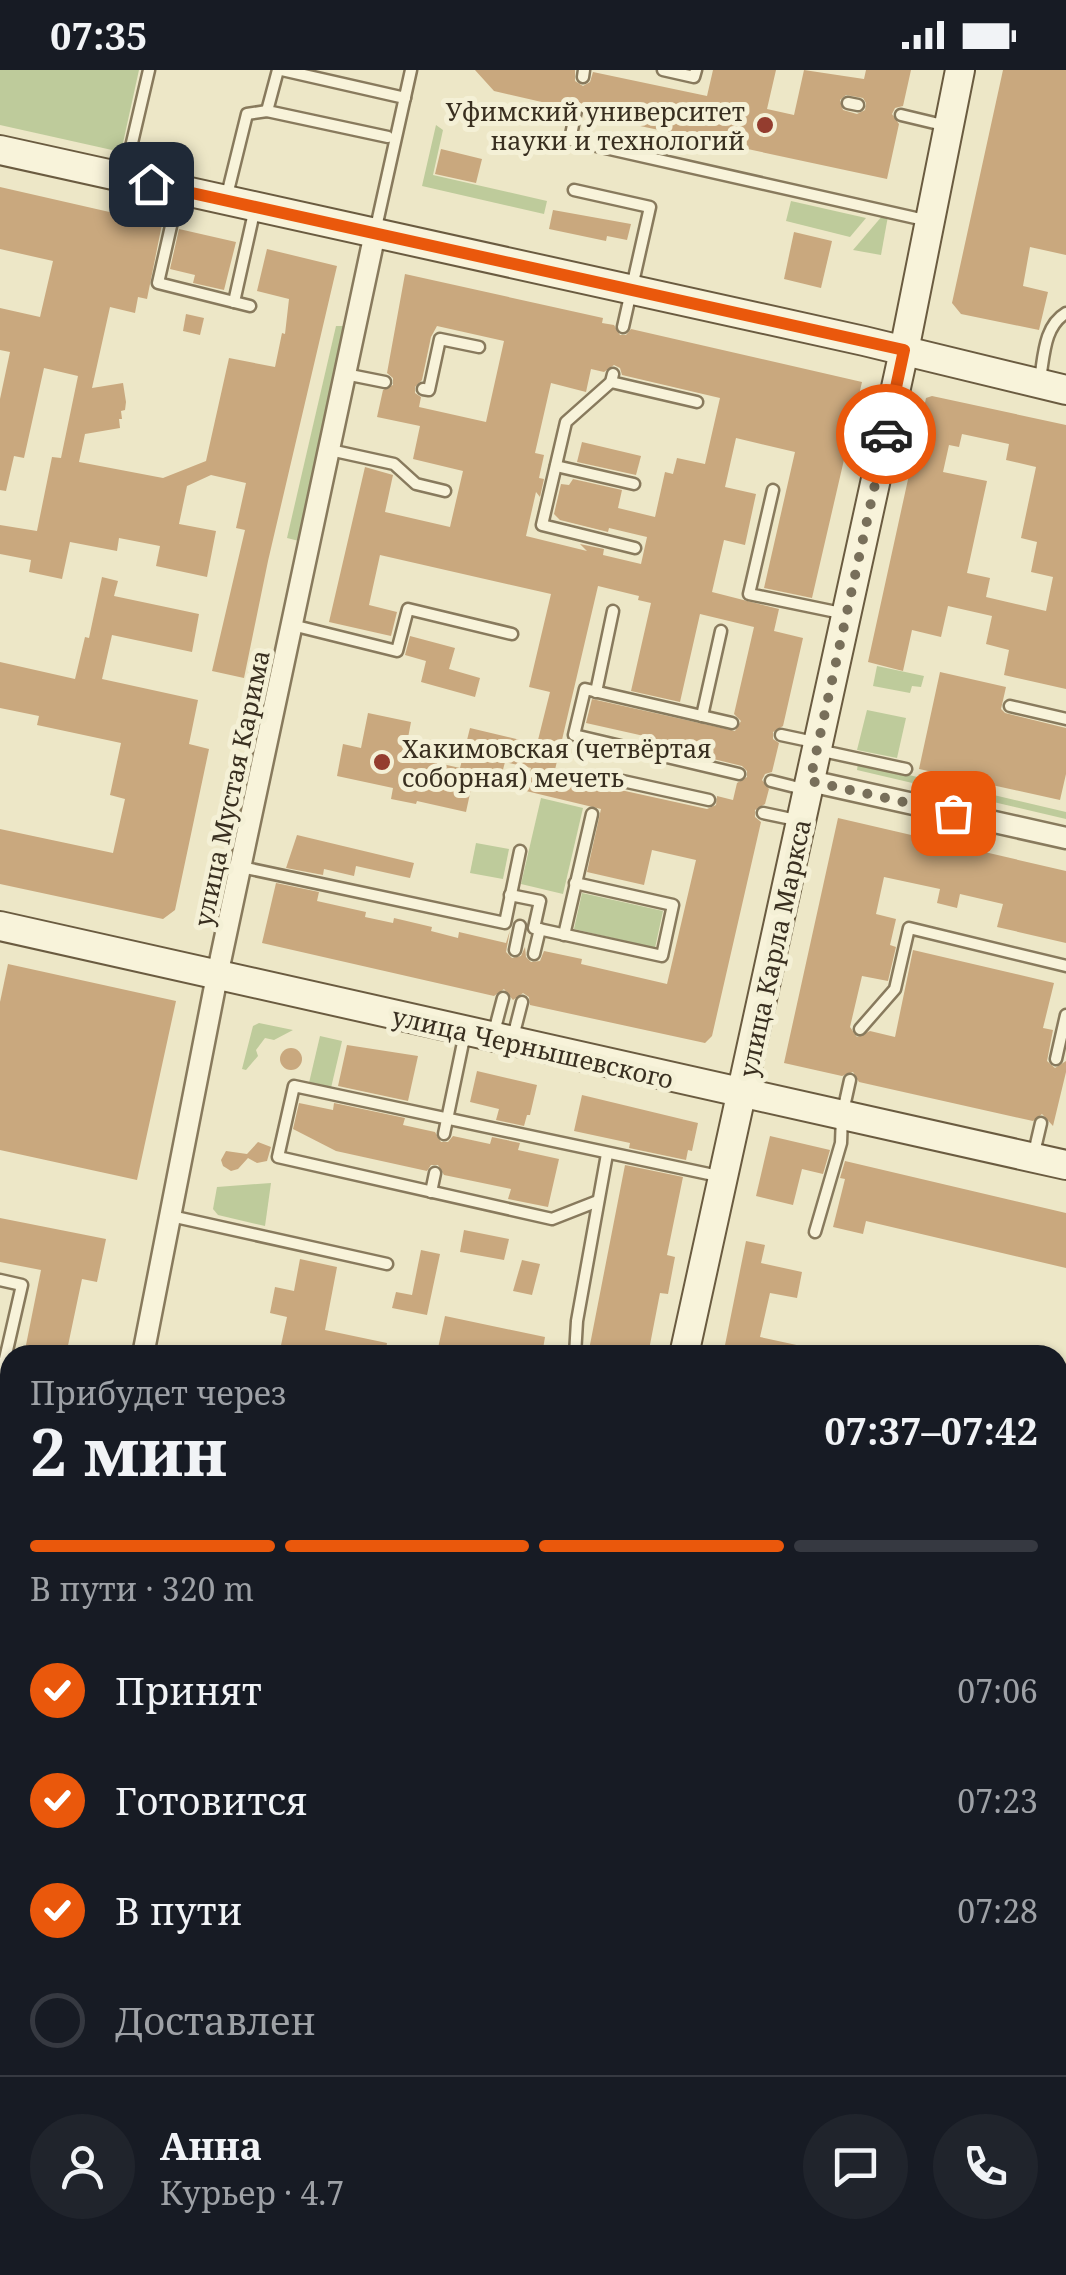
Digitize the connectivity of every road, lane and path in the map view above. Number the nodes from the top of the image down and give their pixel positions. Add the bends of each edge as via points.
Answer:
1 (149, 70) edge
2 (280, 70) edge
3 (411, 70) edge
4 (663, 70) edge
5 (696, 70) edge
6 (960, 70) edge
7 (404, 98) junction
8 (576, 110) dead end
9 (267, 111) junction
10 (901, 115) dead end
11 (948, 126) junction
12 (388, 137) dead end
13 (0, 150) edge
14 (123, 178) junction
15 (179, 190) junction
16 (574, 190) dead end
17 (226, 200) junction
18 (255, 207) junction
19 (930, 221) junction
20 (375, 234) junction
21 (632, 290) junction
22 (234, 302) junction
23 (250, 306) dead end
24 (1066, 314) edge
25 (623, 328) dead end
26 (479, 347) dead end
27 (904, 350) junction
28 (345, 374) junction
29 (385, 382) dead end
30 (1052, 386) edge
31 (423, 390) dead end
32 (697, 402) dead end
33 (885, 438) junction
34 (916, 444) dead end
35 (329, 450) junction
36 (556, 466) junction
37 (634, 484) dead end
38 (772, 490) dead end
39 (445, 491) dead end
40 (635, 548) dead end
41 (613, 611) dead end
42 (847, 614) junction
43 (292, 625) junction
44 (721, 631) dead end
45 (512, 634) dead end
46 (596, 692) junction
47 (1010, 706) dead end
48 (702, 716) junction
49 (1066, 719) edge
50 (732, 723) dead end
51 (781, 735) dead end
52 (818, 746) junction
53 (906, 769) dead end
54 (739, 774) dead end
55 (618, 780) dead end
56 (770, 781) dead end
57 (809, 785) junction
58 (709, 800) dead end
59 (763, 812) dead end
60 (592, 814) dead end
61 (802, 822) junction
62 (1066, 838) edge
63 (520, 851) dead end
64 (240, 867) junction
65 (575, 883) junction
66 (510, 894) junction
67 (0, 926) edge
68 (520, 926) dead end
69 (540, 929) junction
70 (564, 935) junction
71 (515, 950) dead end
72 (534, 954) dead end
73 (1066, 966) edge
74 (217, 976) junction
75 (503, 998) dead end
76 (522, 1002) dead end
77 (1066, 1014) edge
78 (860, 1029) dead end
79 (490, 1038) junction
80 (1056, 1059) dead end
81 (850, 1080) dead end
82 (742, 1094) junction
83 (842, 1116) junction
84 (447, 1119) junction
85 (1041, 1123) dead end
86 (444, 1134) dead end
87 (607, 1154) junction
88 (1033, 1158) junction
89 (1066, 1164) edge
90 (435, 1173) dead end
91 (724, 1177) junction
92 (431, 1192) junction
93 (598, 1201) junction
94 (170, 1215) junction
95 (814, 1232) dead end
96 (386, 1264) dead end
97 (0, 1280) edge
98 (8, 1345) edge
99 (146, 1345) edge
100 (576, 1345) edge
101 (686, 1345) edge

1 - 14 lane
2 - 7 lane
2 - 9 lane
3 - 7 lane
4 - 5 lane via 694,77
6 - 11 street, улица Карла Маркса
7 - 20 lane
8 - 19 lane via 570,140
9 - 12 lane
9 - 17 lane via 247,114
10 - 11 lane
11 - 19 street, улица Карла Маркса
13 - 14 street
14 - 15 street
15 - 17 street
15 - 22 lane via 158,283
16 - 21 lane via 650,207
17 - 18 street
18 - 20 street
18 - 22 lane
19 - 27 street, улица Карла Маркса
20 - 21 street
20 - 28 street, улица Мустая Карима
21 - 25 lane
21 - 27 street
22 - 23 lane
24 - 30 lane via 1049,332
26 - 31 lane via 440,339
27 - 30 street
27 - 33 street, улица Карла Маркса
28 - 29 lane
28 - 35 street, улица Мустая Карима
32 - 36 lane via 612,378 566,422
33 - 34 lane
33 - 42 street, улица Карла Маркса
35 - 39 lane via 394,464 416,484
35 - 43 street, улица Мустая Карима
36 - 37 lane
36 - 40 lane via 542,525
38 - 42 lane via 749,594
41 - 46 lane
42 - 52 street, улица Карла Маркса
43 - 45 lane via 397,651 408,609
43 - 64 street, улица Мустая Карима
44 - 48 lane
46 - 48 lane
46 - 54 lane via 585,689 574,734
47 - 49 lane
48 - 50 lane
51 - 52 lane
52 - 53 lane
52 - 57 street, улица Карла Маркса
55 - 58 lane
56 - 57 lane
57 - 61 street, улица Карла Маркса
57 - 62 street
59 - 61 lane
60 - 65 lane
61 - 82 street, улица Карла Маркса
63 - 66 lane
64 - 66 lane via 504,923
64 - 74 street, улица Мустая Карима
65 - 70 lane
65 - 70 lane via 673,905 662,956
66 - 69 lane via 540,901 534,928
67 - 74 street, улица Чернышевского
68 - 71 lane
69 - 70 lane
69 - 72 lane
73 - 78 lane via 909,928 895,989
74 - 79 street, улица Чернышевского
74 - 94 street, улица Мустая Карима
75 - 79 lane
76 - 79 lane
77 - 80 lane
79 - 82 street, улица Чернышевского
79 - 84 lane
81 - 83 lane
82 - 83 street, улица Чернышевского
82 - 91 street, улица Карла Маркса
83 - 88 street, улица Чернышевского
83 - 95 lane via 841,1143
84 - 86 lane
84 - 87 lane
84 - 92 lane via 294,1086 278,1157
85 - 88 lane
87 - 91 lane
87 - 93 lane
88 - 89 street, улица Чернышевского
90 - 92 lane
91 - 101 street, улица Карла Маркса
92 - 93 lane via 552,1218
93 - 100 lane
94 - 96 lane
94 - 99 street, улица Мустая Карима
97 - 98 lane via 22,1285

